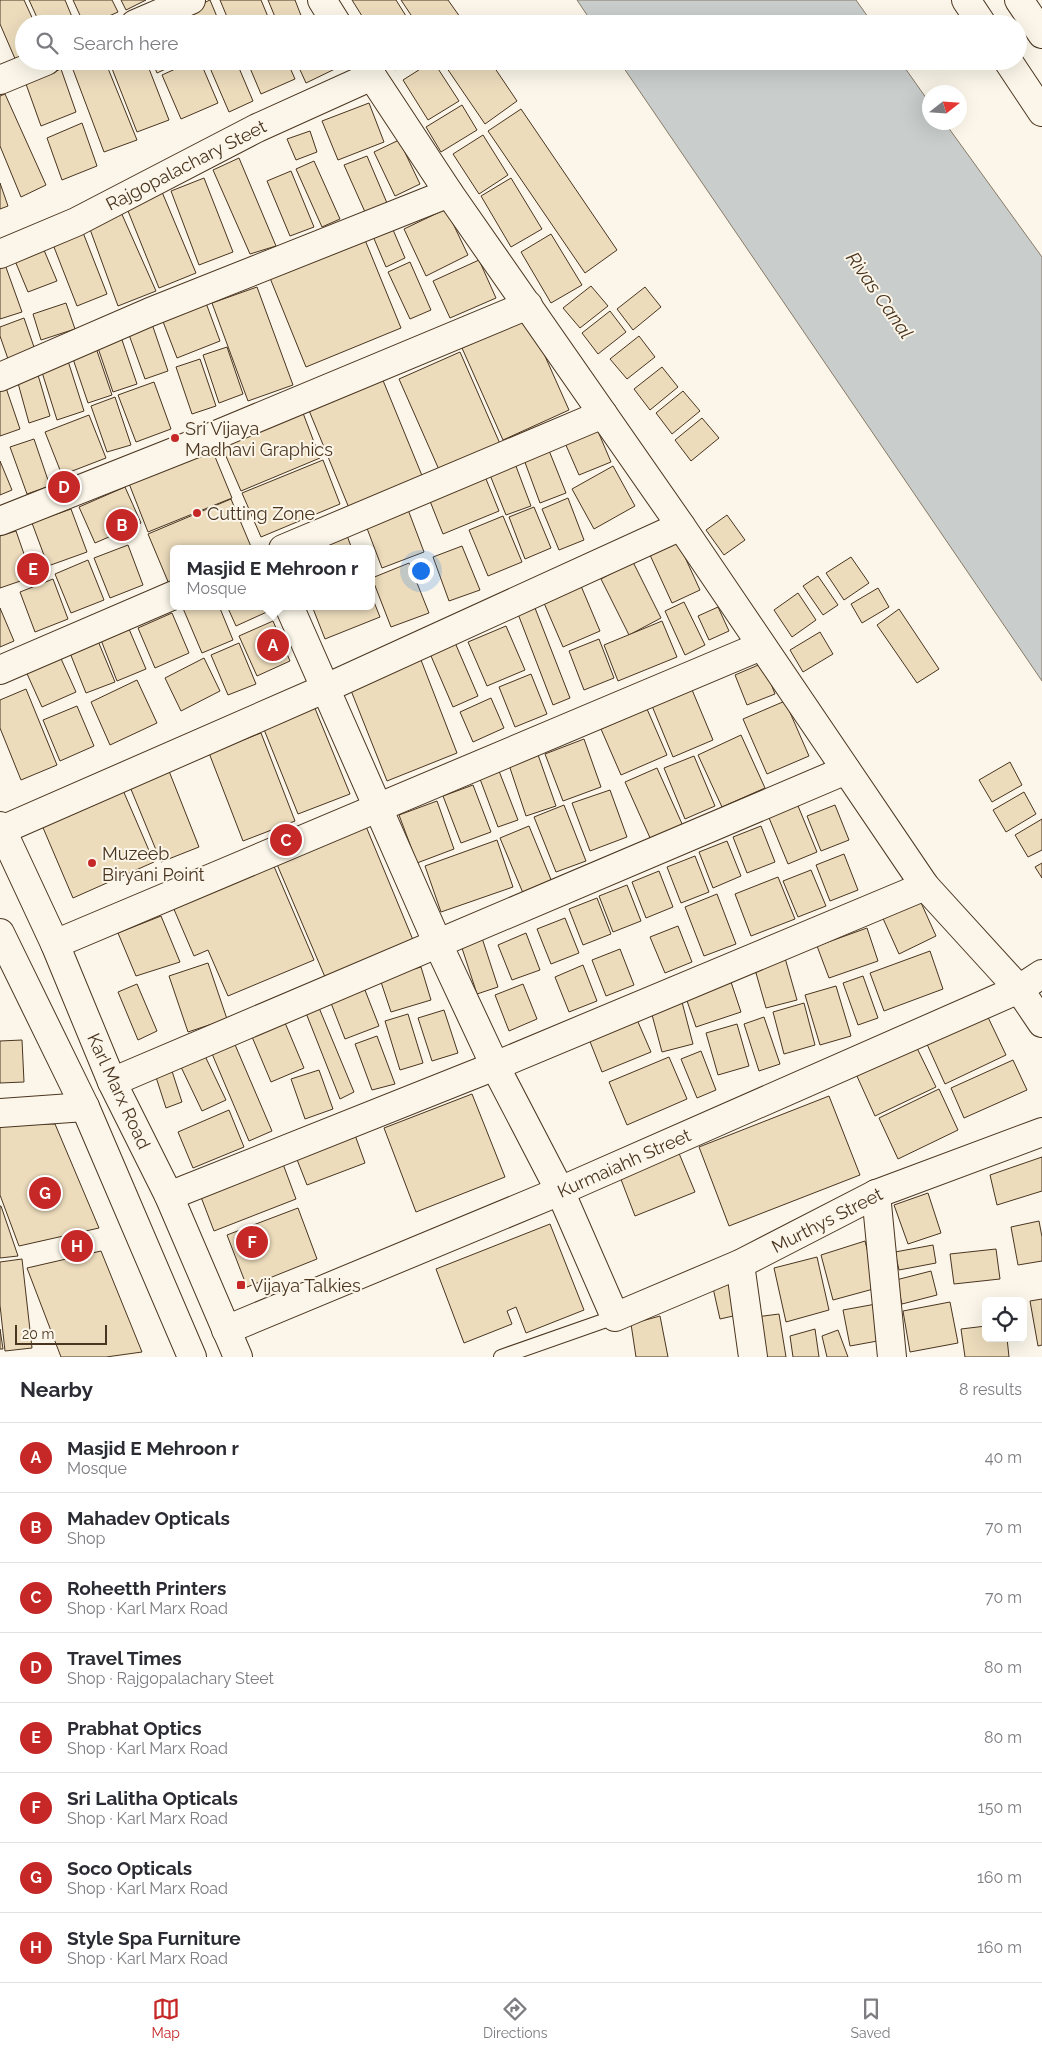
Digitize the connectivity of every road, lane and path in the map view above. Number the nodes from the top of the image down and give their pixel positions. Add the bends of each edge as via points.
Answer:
1 (191, 0) edge
2 (322, 0) edge
3 (966, 0) edge
4 (1019, 0) edge
5 (155, 15) edge
6 (331, 15) edge
7 (976, 15) edge
8 (1042, 34) edge
9 (24, 70) edge
10 (365, 70) edge
11 (368, 70) edge
12 (1014, 70) edge
13 (0, 80) edge
14 (1042, 112) edge
15 (449, 193) junction
16 (0, 254) edge
17 (528, 305) junction
18 (0, 377) edge
19 (603, 414) junction
20 (0, 521) edge
21 (681, 526) junction
22 (292, 545) edge
23 (170, 597) edge
24 (291, 610) edge
25 (761, 646) junction
26 (0, 670) edge
27 (324, 690) junction
28 (846, 770) junction
29 (378, 807) junction
30 (1, 828) edge
31 (925, 886) junction
32 (0, 933) edge
33 (55, 944) junction
34 (438, 944) junction
35 (1042, 974) edge
36 (1019, 988) junction
37 (1042, 1022) edge
38 (495, 1066) junction
39 (112, 1082) junction
40 (85, 1107) junction
41 (0, 1113) edge
42 (1042, 1132) edge
43 (560, 1191) junction
44 (876, 1194) junction
45 (169, 1196) junction
46 (740, 1264) junction
47 (615, 1317) junction
48 (226, 1330) junction
49 (192, 1357) edge
50 (238, 1357) edge
51 (501, 1357) edge
52 (753, 1357) edge
53 (892, 1357) edge

1 - 5 street
2 - 6 street
3 - 7 street
4 - 8 street
9 - 13 street
10 - 16 street, Rajgopalachary Steet via 76,222
11 - 15 street
12 - 14 street
15 - 17 street
15 - 18 street via 150,312
17 - 19 street
17 - 20 street
19 - 21 street
19 - 22 street
21 - 25 street
21 - 27 street
23 - 26 street
24 - 27 street
25 - 28 street
25 - 29 street
27 - 29 street
27 - 30 street
28 - 31 street
28 - 34 street
29 - 33 street
29 - 34 street
30 - 33 street, Karl Marx Road
31 - 36 street
31 - 38 street
32 - 40 street
33 - 39 street, Karl Marx Road
34 - 38 street
34 - 39 street
35 - 36 street, Kurmaiahh Street
36 - 37 street
36 - 43 street, Kurmaiahh Street
38 - 43 street
38 - 45 street
39 - 45 street, Karl Marx Road
40 - 41 street
40 - 49 street
42 - 44 street, Murthys Street
43 - 47 street
43 - 48 street, Kurmaiahh Street
44 - 46 street, Murthys Street
44 - 53 street
45 - 48 street, Karl Marx Road
46 - 47 street, Murthys Street
46 - 52 street
47 - 51 lane
48 - 50 street, Karl Marx Road

